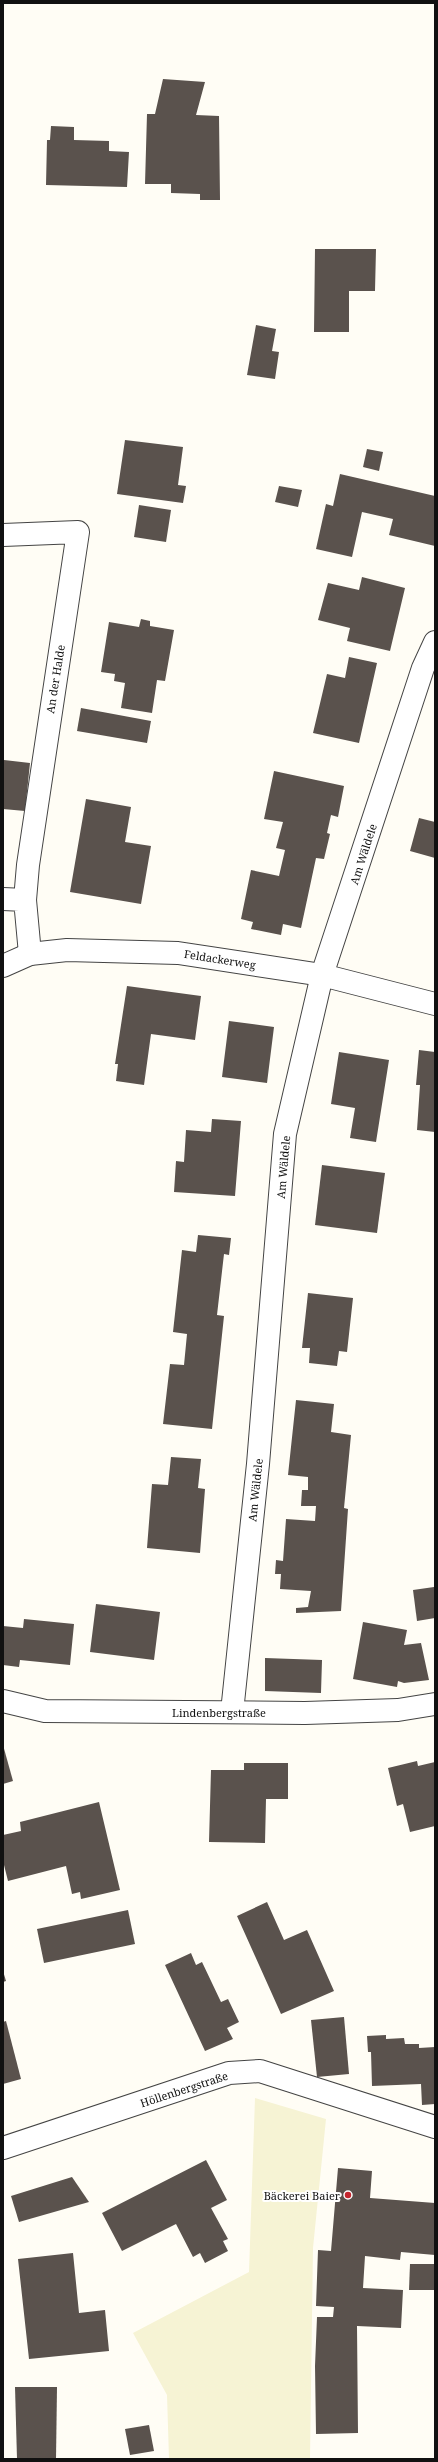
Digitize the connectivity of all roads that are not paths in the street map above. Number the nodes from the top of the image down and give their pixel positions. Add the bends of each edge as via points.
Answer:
1 (3, 535) edge
2 (435, 642) edge
3 (3, 900) edge
4 (25, 900) junction
5 (30, 954) junction
6 (3, 966) edge
7 (322, 975) junction
8 (435, 1004) edge
9 (3, 1701) edge
10 (435, 1704) edge
11 (232, 1712) junction
12 (435, 2127) edge
13 (3, 2148) edge

1 - 4 street, An der Halde via 78,532 28,865
2 - 7 street, Am Wäldele via 423,668
3 - 4 street
4 - 5 street
5 - 6 street, Feldackerweg
5 - 7 street, Feldackerweg via 67,950 178,953
7 - 8 street, Feldackerweg
7 - 11 street, Am Wäldele via 285,1134 258,1464
9 - 11 street, Lindenbergstraße via 45,1711
10 - 11 street, Lindenbergstraße via 398,1710
12 - 13 street, Höllenbergstraße via 260,2071 229,2073

